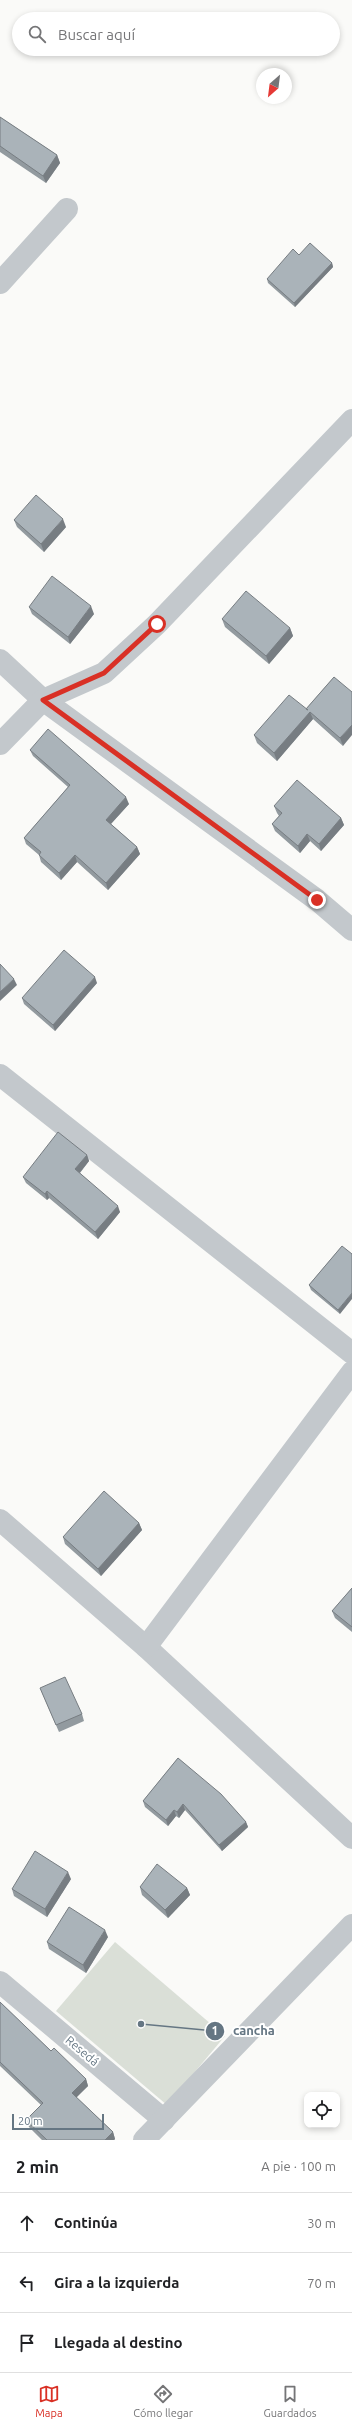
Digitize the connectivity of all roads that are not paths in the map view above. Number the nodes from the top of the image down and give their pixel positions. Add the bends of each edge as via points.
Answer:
1 (67, 209) dead end
2 (0, 283) edge
3 (352, 420) edge
4 (0, 660) edge
5 (43, 700) junction
6 (0, 744) edge
7 (352, 930) edge
8 (0, 1075) edge
9 (352, 1353) edge
10 (352, 1372) edge
11 (0, 1520) edge
12 (146, 1647) junction
13 (352, 1838) edge
14 (352, 1925) edge
15 (0, 1982) edge
16 (164, 2120) junction
17 (144, 2140) edge

1 - 2 street
3 - 5 street via 157,624 104,673
4 - 5 street
5 - 6 street
5 - 7 street via 317,900
8 - 9 street
10 - 12 street
11 - 12 street
12 - 13 street
14 - 16 street
15 - 16 street, Resedá
16 - 17 street

